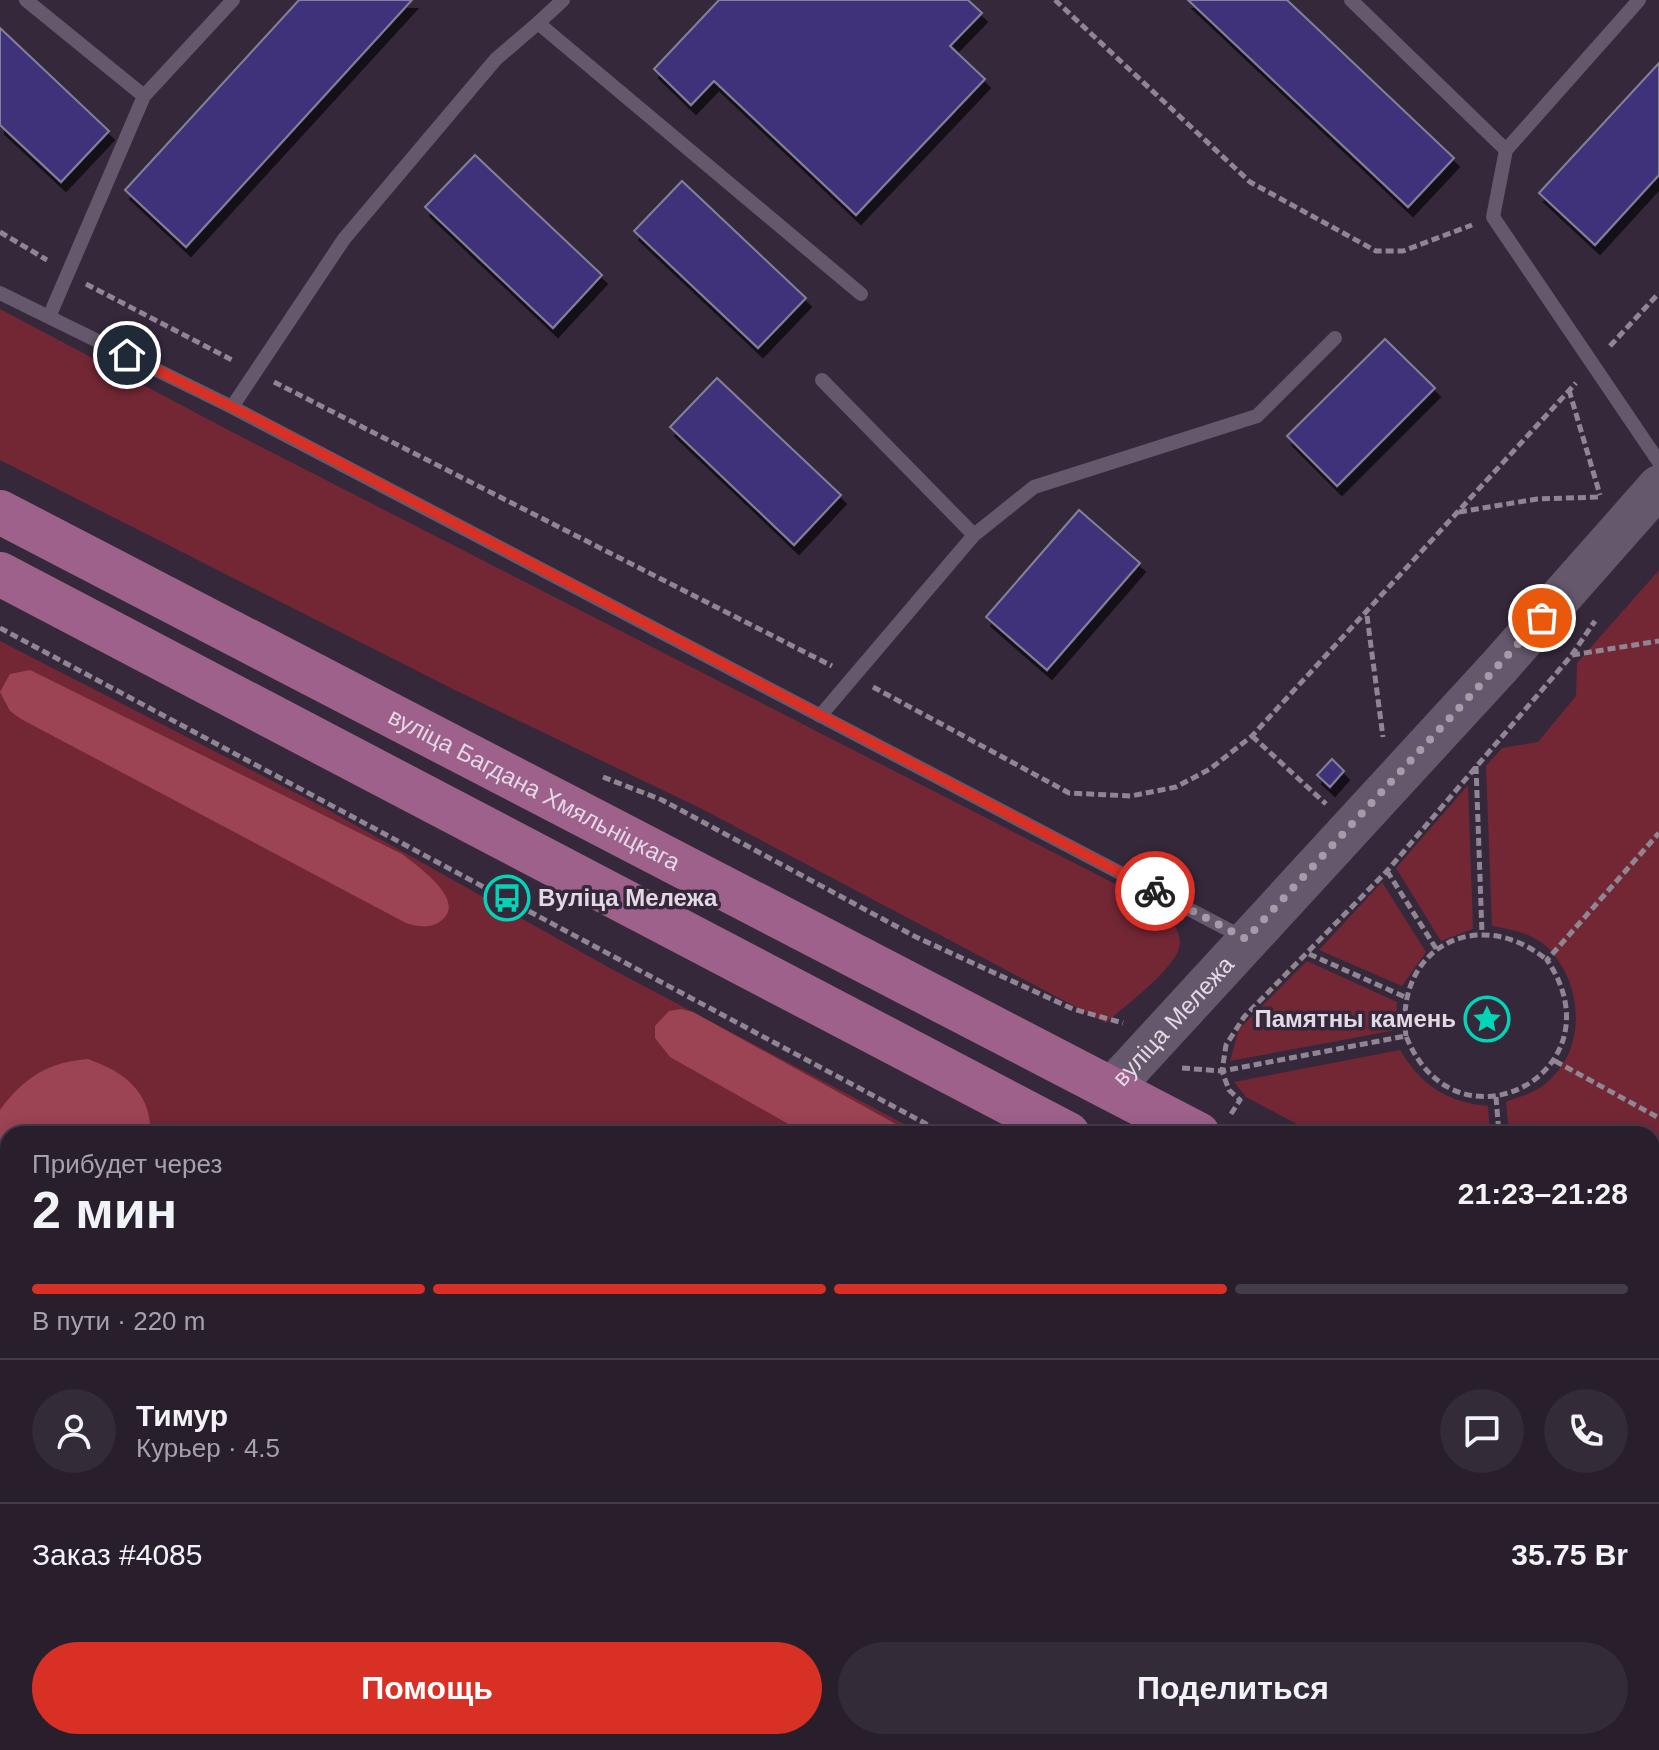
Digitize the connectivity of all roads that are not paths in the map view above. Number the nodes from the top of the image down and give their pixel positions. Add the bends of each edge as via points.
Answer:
1 (26, 0) edge
2 (233, 0) edge
3 (563, 0) edge
4 (1351, 0) edge
5 (1639, 0) edge
6 (538, 23) junction
7 (144, 96) junction
8 (1506, 150) junction
9 (0, 293) edge
10 (861, 294) dead end
11 (49, 317) junction
12 (1335, 338) dead end
13 (822, 380) dead end
14 (232, 407) junction
15 (1659, 462) edge
16 (1659, 486) edge
17 (0, 512) edge
18 (974, 535) junction
19 (0, 574) edge
20 (820, 716) junction
21 (1246, 939) junction
22 (1111, 1089) junction
23 (1214, 1125) edge
24 (1053, 1126) edge
25 (1084, 1126) edge

1 - 7 lane
2 - 7 lane
3 - 6 lane
4 - 8 lane
5 - 8 lane
6 - 10 lane
6 - 14 lane via 496,59 344,239
7 - 11 lane
8 - 15 lane via 1493,217
9 - 11 lane
11 - 14 lane
12 - 18 lane via 1257,416 1034,487
13 - 18 lane
14 - 20 lane
16 - 21 main road, вуліца Мележа
17 - 22 main road, вуліца Багдана Хмяльніцкага
18 - 20 lane
19 - 24 main road
20 - 21 lane
21 - 22 main road, вуліца Мележа
22 - 23 main road, вуліца Багдана Хмяльніцкага
22 - 25 main road, вуліца Мележа

